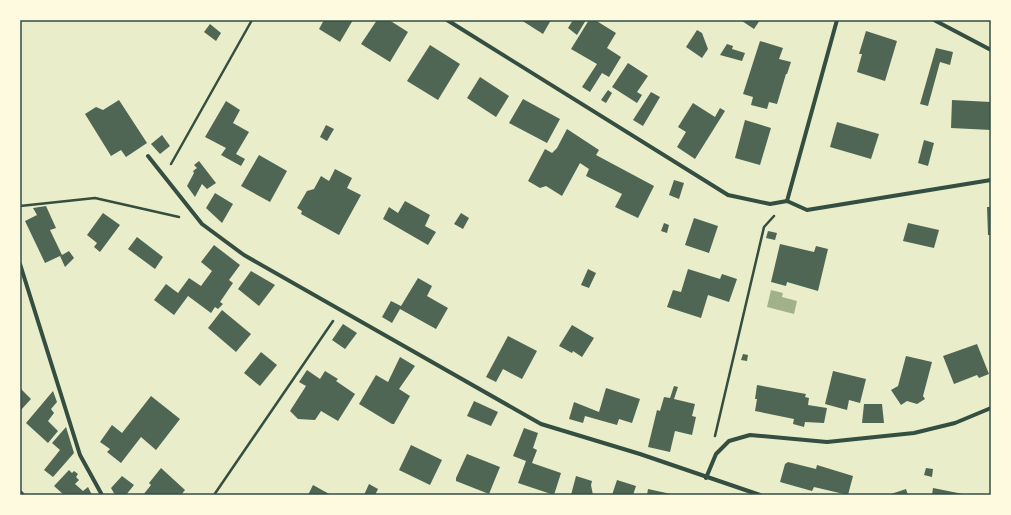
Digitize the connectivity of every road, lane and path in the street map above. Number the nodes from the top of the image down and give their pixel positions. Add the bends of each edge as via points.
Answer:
1 (252, 20) edge
2 (447, 20) edge
3 (837, 20) edge
4 (934, 20) edge
5 (991, 50) edge
6 (148, 156) dead end
7 (164, 177) junction
8 (991, 180) edge
9 (787, 201) junction
10 (20, 206) edge
11 (202, 224) junction
12 (20, 264) edge
13 (341, 310) junction
14 (991, 408) edge
15 (716, 454) junction
16 (706, 478) junction
17 (20, 492) edge
18 (23, 495) edge
19 (102, 495) edge
20 (214, 495) edge
21 (760, 495) edge

1 - 7 path
2 - 9 street via 728,195 770,204
3 - 9 street
4 - 5 street
6 - 7 street
7 - 11 street
8 - 9 street via 807,210
9 - 15 path via 764,227 714,442
10 - 11 path via 95,198
11 - 13 street via 244,255
12 - 19 street via 80,455
13 - 16 street via 541,424 640,454
13 - 20 path
14 - 15 street via 955,423 914,433 827,442 750,435 730,441
15 - 16 street
16 - 21 street
17 - 18 street

